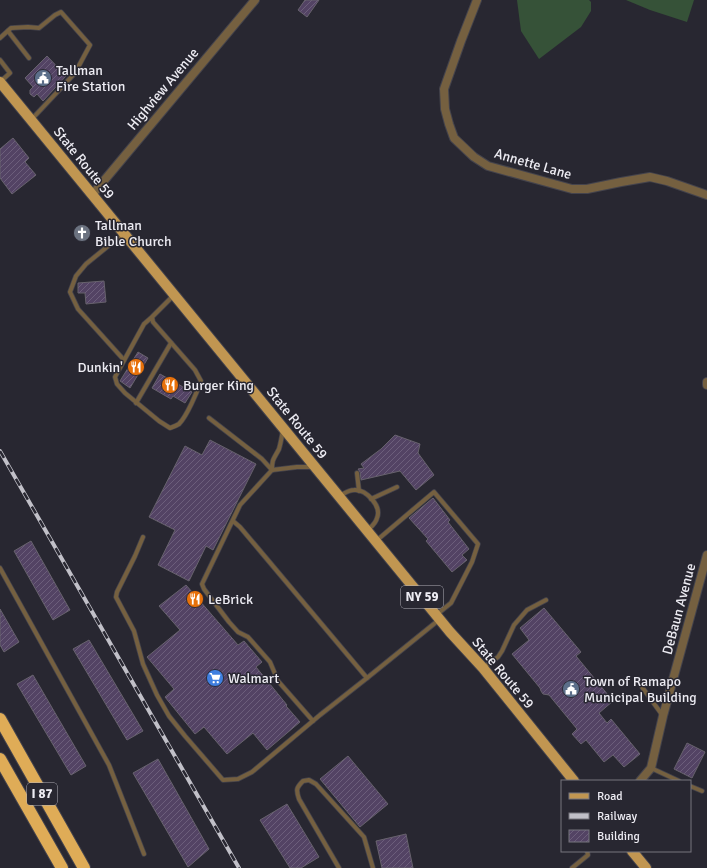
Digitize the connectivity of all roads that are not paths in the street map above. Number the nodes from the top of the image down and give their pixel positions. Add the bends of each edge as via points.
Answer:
1 (255, 0) edge
2 (478, 0) edge
3 (8, 31) junction
4 (0, 38) edge
5 (29, 58) dead end
6 (0, 60) edge
7 (0, 82) edge
8 (31, 120) junction
9 (92, 195) junction
10 (707, 195) edge
11 (123, 233) junction
12 (174, 295) junction
13 (152, 317) junction
14 (171, 343) junction
15 (124, 360) junction
16 (136, 403) junction
17 (209, 418) dead end
18 (283, 428) junction
19 (316, 468) junction
20 (272, 470) junction
21 (357, 473) dead end
22 (397, 487) dead end
23 (359, 491) junction
24 (339, 496) junction
25 (371, 499) junction
26 (233, 521) junction
27 (368, 531) junction
28 (143, 537) dead end
29 (376, 541) junction
30 (707, 555) edge
31 (0, 568) edge
32 (705, 574) edge
33 (546, 600) dead end
34 (438, 617) junction
35 (483, 668) junction
36 (367, 678) junction
37 (642, 687) dead end
38 (663, 716) junction
39 (0, 719) edge
40 (313, 721) junction
41 (0, 759) edge
42 (651, 768) junction
43 (573, 780) edge
44 (641, 780) edge
45 (677, 780) edge
46 (691, 786) edge
47 (702, 791) dead end
48 (45, 799) junction
49 (28, 808) junction
50 (587, 852) edge
51 (633, 852) edge
52 (144, 854) dead end
53 (57, 868) edge
54 (62, 868) edge
55 (84, 868) edge
56 (88, 868) edge
57 (338, 868) edge
58 (373, 868) edge
59 (572, 868) edge
60 (646, 868) edge

1 - 9 street, Highview Avenue
2 - 10 street, Annette Lane via 444,89 445,109 454,138 474,157 488,166 572,189 587,190 650,177
3 - 4 lane
3 - 5 lane
3 - 8 lane via 11,28 39,28 61,12 90,45 75,73
6 - 7 lane via 10,73
7 - 8 main road, State Route 59 / NY 59
8 - 9 main road, State Route 59 / NY 59
9 - 11 main road, State Route 59 / NY 59
11 - 12 main road, State Route 59 / NY 59
11 - 15 lane via 86,264 76,276 70,292 78,309
12 - 13 lane
12 - 18 main road, State Route 59 / NY 59
13 - 14 lane via 153,322
13 - 15 lane via 144,324
14 - 16 lane
14 - 16 lane via 195,370 201,381 183,420 170,428
15 - 16 lane via 115,377 117,384
17 - 20 lane via 262,459
18 - 19 main road, State Route 59 / NY 59
18 - 20 lane via 281,442 272,461
19 - 20 lane
19 - 24 main road, State Route 59 / NY 59
20 - 26 lane via 240,504
21 - 23 lane
22 - 25 lane
23 - 24 lane via 349,491
23 - 25 lane
24 - 27 main road, State Route 59 / NY 59
25 - 27 lane via 378,517
26 - 36 lane
26 - 40 lane via 202,584 229,622 238,632 248,637 270,662 278,681
27 - 29 main road, State Route 59 / NY 59
28 - 40 lane via 116,597 134,631 143,664 156,695 169,716 224,780 238,780 252,772
29 - 34 main road, State Route 59 / NY 59
29 - 34 lane via 434,492 478,544 472,562 451,603
30 - 32 street, DeBaun Avenue
31 - 52 lane via 109,765
32 - 38 street, DeBaun Avenue
33 - 35 lane via 527,610 514,624 498,657
34 - 35 main road, State Route 59 / NY 59
34 - 36 lane
35 - 43 main road, State Route 59 / NY 59
36 - 40 lane
37 - 38 lane
38 - 42 street, DeBaun Avenue
39 - 48 highway, I 87
41 - 49 highway, I 87
42 - 44 street, DeBaun Avenue
42 - 45 lane
46 - 47 lane
48 - 55 highway, I 87
48 - 56 highway
49 - 53 highway
49 - 54 highway, I 87
50 - 59 lane via 588,854
51 - 60 main road
57 - 58 lane via 299,799 297,786 303,781 309,780 316,784 364,837

